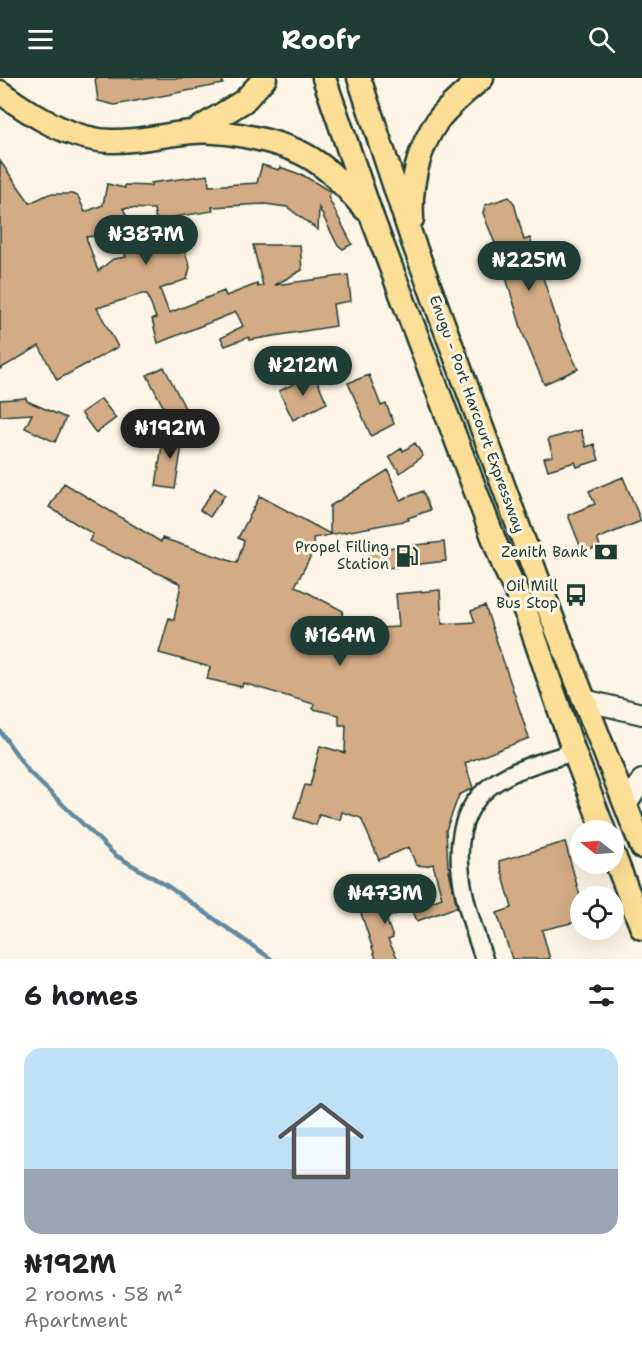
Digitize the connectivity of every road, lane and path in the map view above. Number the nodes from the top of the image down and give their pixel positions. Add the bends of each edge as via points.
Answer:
1 (265, 78) edge
2 (324, 78) edge
3 (358, 78) edge
4 (482, 78) edge
5 (0, 92) edge
6 (195, 131) junction
7 (373, 220) junction
8 (413, 242) junction
9 (584, 700) junction
10 (642, 714) edge
11 (574, 752) junction
12 (642, 780) edge
13 (626, 805) junction
14 (600, 820) edge
15 (642, 847) edge
16 (621, 874) edge
17 (642, 928) edge
18 (484, 959) edge

1 - 6 highway via 244,100
2 - 7 highway, Enugu - Port Harcourt Expressway
3 - 8 highway, Enugu - Port Harcourt Expressway
4 - 8 highway via 438,120 427,140 413,186
5 - 6 highway via 50,123 77,135 110,142
6 - 7 highway via 264,140 310,158 332,174
7 - 11 highway, Enugu - Port Harcourt Expressway via 504,566 527,615
8 - 9 highway, Enugu - Port Harcourt Expressway
9 - 10 main road
9 - 13 highway, Enugu - Port Harcourt Expressway
11 - 14 highway, Enugu - Port Harcourt Expressway
11 - 18 street via 495,783 466,818 459,861 467,912
12 - 13 main road
13 - 15 highway, Enugu - Port Harcourt Expressway
16 - 17 highway

